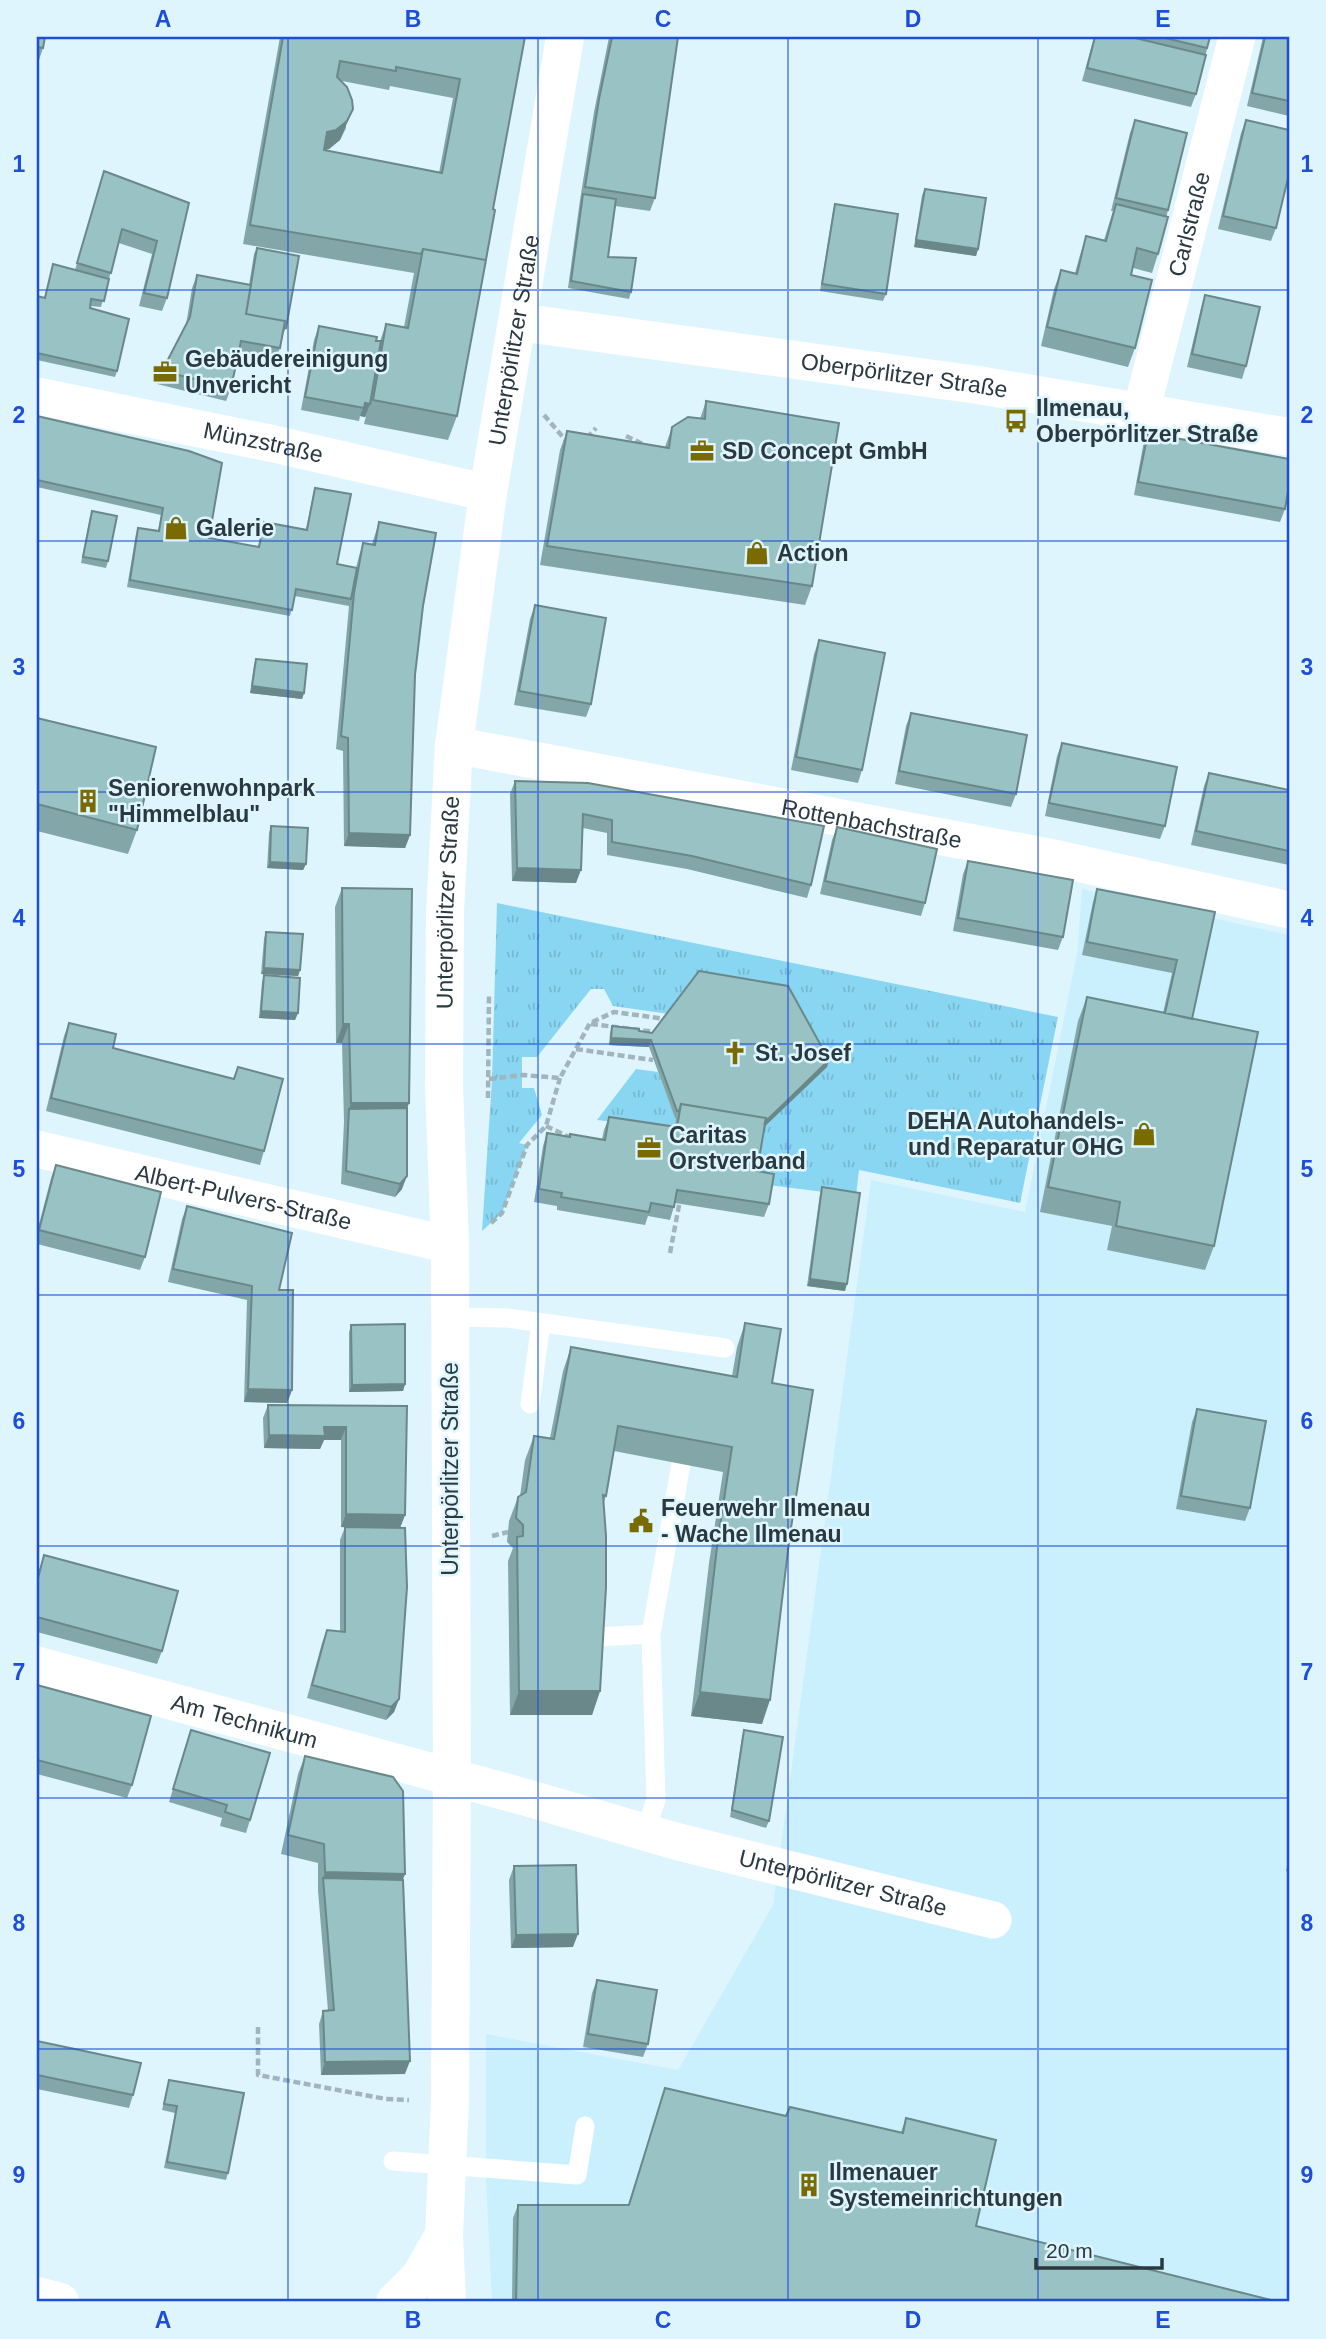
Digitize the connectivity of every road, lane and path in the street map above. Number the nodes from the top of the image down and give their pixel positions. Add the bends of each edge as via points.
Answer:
1 (565, 37) edge
2 (1237, 37) edge
3 (518, 322) junction
4 (37, 396) edge
5 (505, 401) junction
6 (1141, 412) junction
7 (596, 428) dead end
8 (626, 436) dead end
9 (1289, 437) edge
10 (582, 444) edge
11 (655, 450) edge
12 (575, 452) edge
13 (488, 493) junction
14 (454, 745) junction
15 (1289, 910) edge
16 (489, 985) dead end
17 (666, 1019) edge
18 (590, 1023) junction
19 (656, 1032) edge
20 (576, 1049) junction
21 (653, 1060) edge
22 (560, 1078) junction
23 (490, 1079) junction
24 (444, 1084) junction
25 (488, 1107) dead end
26 (546, 1126) junction
27 (580, 1142) edge
28 (37, 1150) edge
29 (681, 1194) edge
30 (466, 1238) junction
31 (670, 1253) dead end
32 (450, 1317) junction
33 (541, 1323) junction
34 (725, 1349) dead end
35 (530, 1404) dead end
36 (681, 1464) edge
37 (651, 1634) junction
38 (596, 1637) edge
39 (37, 1665) edge
40 (452, 1777) junction
41 (645, 1832) junction
42 (993, 1920) dead end
43 (258, 2026) dead end
44 (450, 2100) junction
45 (585, 2126) dead end
46 (393, 2161) dead end
47 (448, 2167) junction
48 (444, 2235) junction
49 (37, 2296) edge
50 (60, 2302) edge
51 (395, 2302) edge
52 (447, 2302) edge

1 - 3 main road, Unterpörlitzer Straße
2 - 6 street, Carlstraße
3 - 5 main road, Unterpörlitzer Straße
3 - 6 main road, Oberpörlitzer Straße via 978,384
4 - 13 street, Münzstraße
5 - 12 path via 538,409
5 - 13 main road, Unterpörlitzer Straße
6 - 9 main road, Oberpörlitzer Straße
7 - 10 path
8 - 11 path
13 - 14 main road, Unterpörlitzer Straße
14 - 15 street, Rottenbachstraße via 1054,858
14 - 24 main road, Unterpörlitzer Straße via 445,912
16 - 23 path
17 - 18 path via 614,1012
18 - 19 path
18 - 20 path
20 - 21 path
20 - 22 path
22 - 23 path via 523,1075
22 - 26 path
23 - 24 path
23 - 25 path
24 - 30 main road, Unterpörlitzer Straße
26 - 27 path
26 - 30 path via 527,1145 502,1213
28 - 30 street, Albert-Pulvers-Straße
29 - 31 path
30 - 32 main road, Unterpörlitzer Straße
32 - 33 lane
32 - 40 main road, Unterpörlitzer Straße
33 - 34 lane
33 - 35 lane
36 - 37 lane
37 - 38 lane
37 - 41 lane via 656,1800
39 - 40 street, Am Technikum
40 - 41 street, Unterpörlitzer Straße
40 - 44 main road, Unterpörlitzer Straße
41 - 42 street, Unterpörlitzer Straße
43 - 44 path via 258,2075 386,2099
44 - 47 main road, Unterpörlitzer Straße
45 - 47 lane via 577,2175
46 - 47 lane
47 - 48 main road, Unterpörlitzer Straße
48 - 51 main road via 420,2277
48 - 52 main road, Unterpörlitzer Straße
49 - 50 main road

